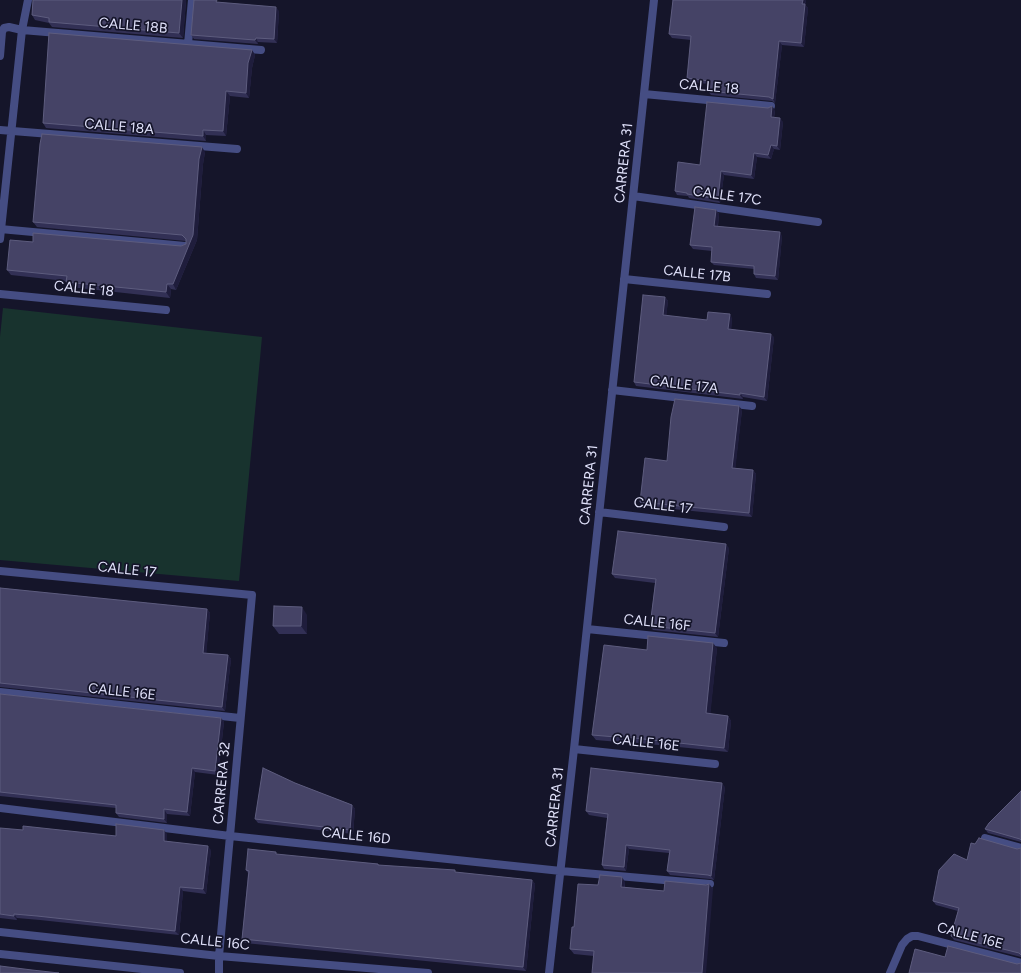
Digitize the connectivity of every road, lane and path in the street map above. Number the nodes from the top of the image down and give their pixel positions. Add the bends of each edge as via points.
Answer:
1 (28, 0) edge
2 (192, 0) edge
3 (654, 0) edge
4 (22, 30) junction
5 (188, 44) junction
6 (261, 50) dead end
7 (0, 56) edge
8 (644, 94) junction
9 (771, 106) edge
10 (0, 130) edge
11 (12, 131) junction
12 (237, 149) dead end
13 (633, 196) junction
14 (818, 222) dead end
15 (1, 229) edge
16 (0, 239) edge
17 (185, 246) edge
18 (624, 279) junction
19 (0, 294) edge
20 (767, 294) dead end
21 (166, 310) dead end
22 (612, 390) junction
23 (752, 406) dead end
24 (599, 512) junction
25 (724, 527) dead end
26 (0, 571) edge
27 (252, 595) joint
28 (587, 630) junction
29 (724, 643) dead end
30 (0, 692) edge
31 (240, 718) junction
32 (574, 749) junction
33 (715, 764) dead end
34 (0, 808) edge
35 (230, 836) junction
36 (985, 838) edge
37 (1021, 848) edge
38 (561, 870) junction
39 (710, 884) edge
40 (0, 932) edge
41 (0, 954) edge
42 (219, 956) junction
43 (1021, 963) edge
44 (180, 973) edge
45 (219, 973) edge
46 (428, 973) edge
47 (549, 973) edge
48 (890, 973) edge

1 - 4 street
2 - 5 street
3 - 8 street, CARRERA 31
4 - 5 street, CALLE 18B
4 - 7 street, CALLE 18B via 4,28
4 - 11 street
5 - 6 street, CALLE 18B
8 - 9 street, CALLE 18
8 - 13 street, CARRERA 31
10 - 11 street, CALLE 18A
11 - 12 street, CALLE 18A
11 - 15 street
13 - 14 street, CALLE 17C
13 - 18 street, CARRERA 31
15 - 16 street
15 - 17 street
18 - 20 street, CALLE 17B
18 - 22 street, CARRERA 31
19 - 21 street, CALLE 18
22 - 23 street, CALLE 17A
22 - 24 street, CARRERA 31
24 - 25 street, CALLE 17
24 - 28 street, CARRERA 31
26 - 27 street, CALLE 17
27 - 31 street, CARRERA 32
28 - 29 street, CALLE 16F
28 - 32 street, CARRERA 31
30 - 31 street, CALLE 16E
31 - 35 street, CARRERA 32
32 - 33 street, CALLE 16E
32 - 38 street, CARRERA 31
34 - 35 street, CALLE 16D
35 - 38 street, CALLE 16D
35 - 42 street, CARRERA 32
36 - 37 street
38 - 39 street, CALLE 16D
38 - 47 street, CARRERA 31
40 - 42 street, CALLE 16C
41 - 44 street
42 - 45 street, CARRERA 32
42 - 46 street, CALLE 16C
43 - 48 street, CALLE 16E via 912,936 902,945

